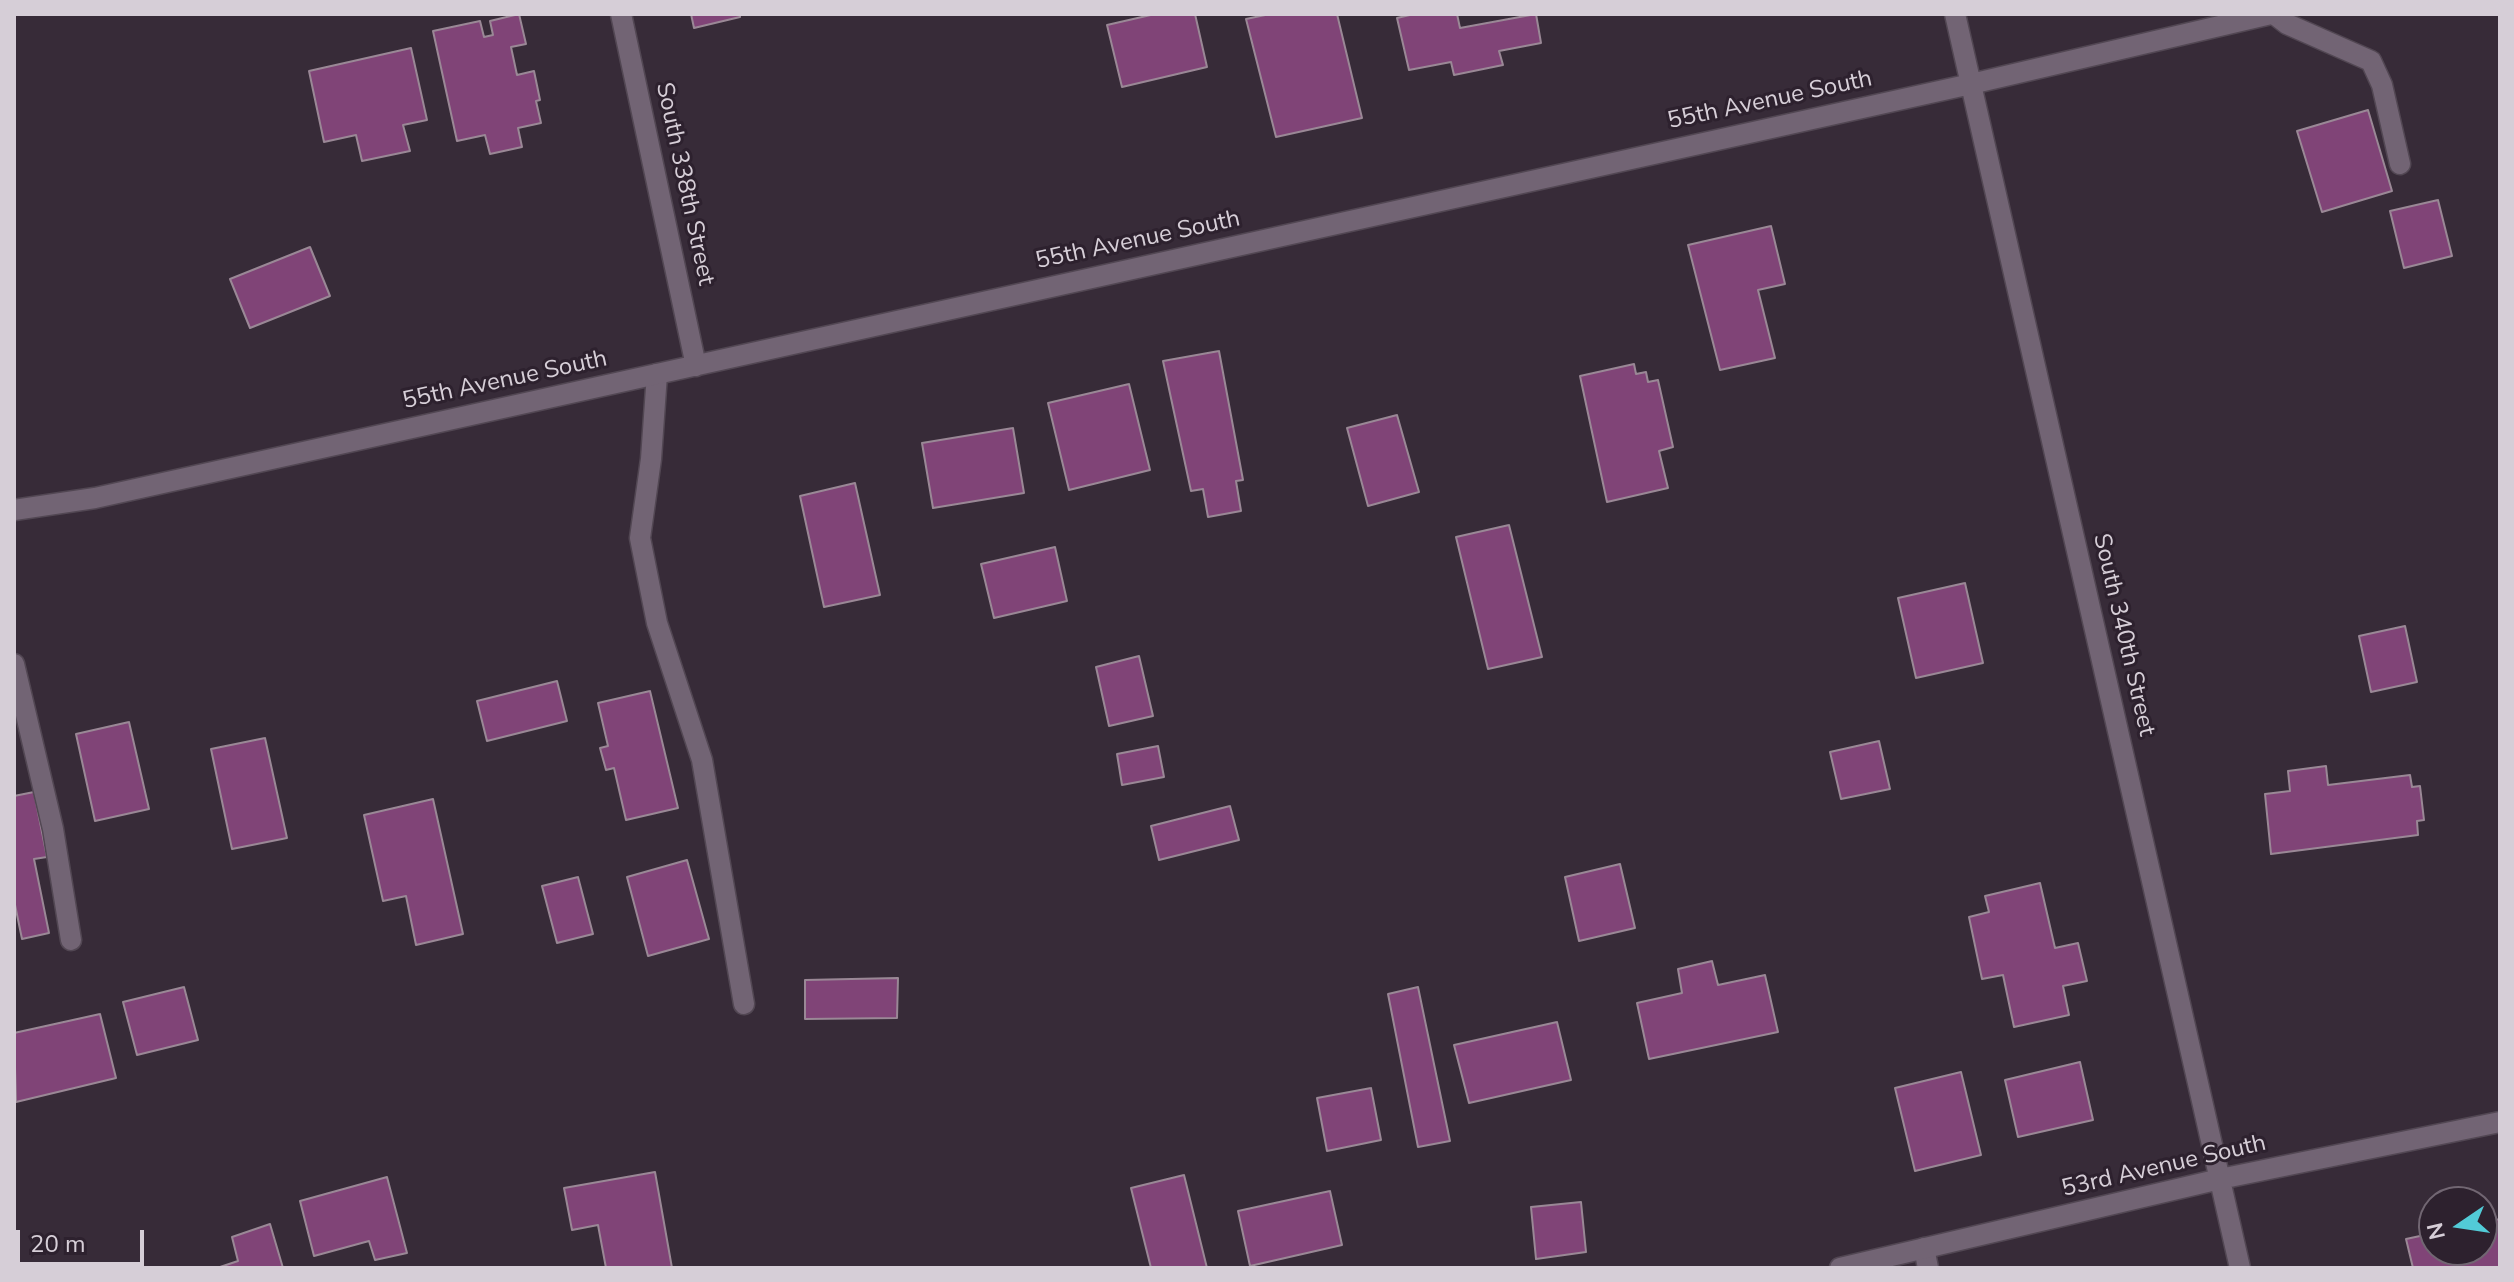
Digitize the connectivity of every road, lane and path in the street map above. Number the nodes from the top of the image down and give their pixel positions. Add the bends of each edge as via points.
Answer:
1 (621, 14) edge
2 (1955, 14) edge
3 (2272, 14) edge
4 (1971, 84) junction
5 (2400, 164) dead end
6 (696, 366) junction
7 (657, 374) junction
8 (14, 510) edge
9 (14, 664) edge
10 (71, 940) dead end
11 (744, 1004) dead end
12 (2500, 1122) edge
13 (2220, 1179) junction
14 (1926, 1258) edge
15 (1840, 1268) edge
16 (2240, 1268) edge

1 - 6 street, South 338th Street
2 - 4 street, South 340th Street
3 - 4 street, 55th Avenue South
3 - 5 street via 2371,61 2382,85
4 - 6 street, 55th Avenue South
4 - 13 street, South 340th Street
6 - 7 street, 55th Avenue South
7 - 8 street, 55th Avenue South via 95,498
7 - 11 street via 640,538 657,623 702,760
9 - 10 street via 53,829
12 - 13 street, 53rd Avenue South
13 - 14 street, 53rd Avenue South
13 - 16 street, South 340th Street
14 - 15 street, 53rd Avenue South

